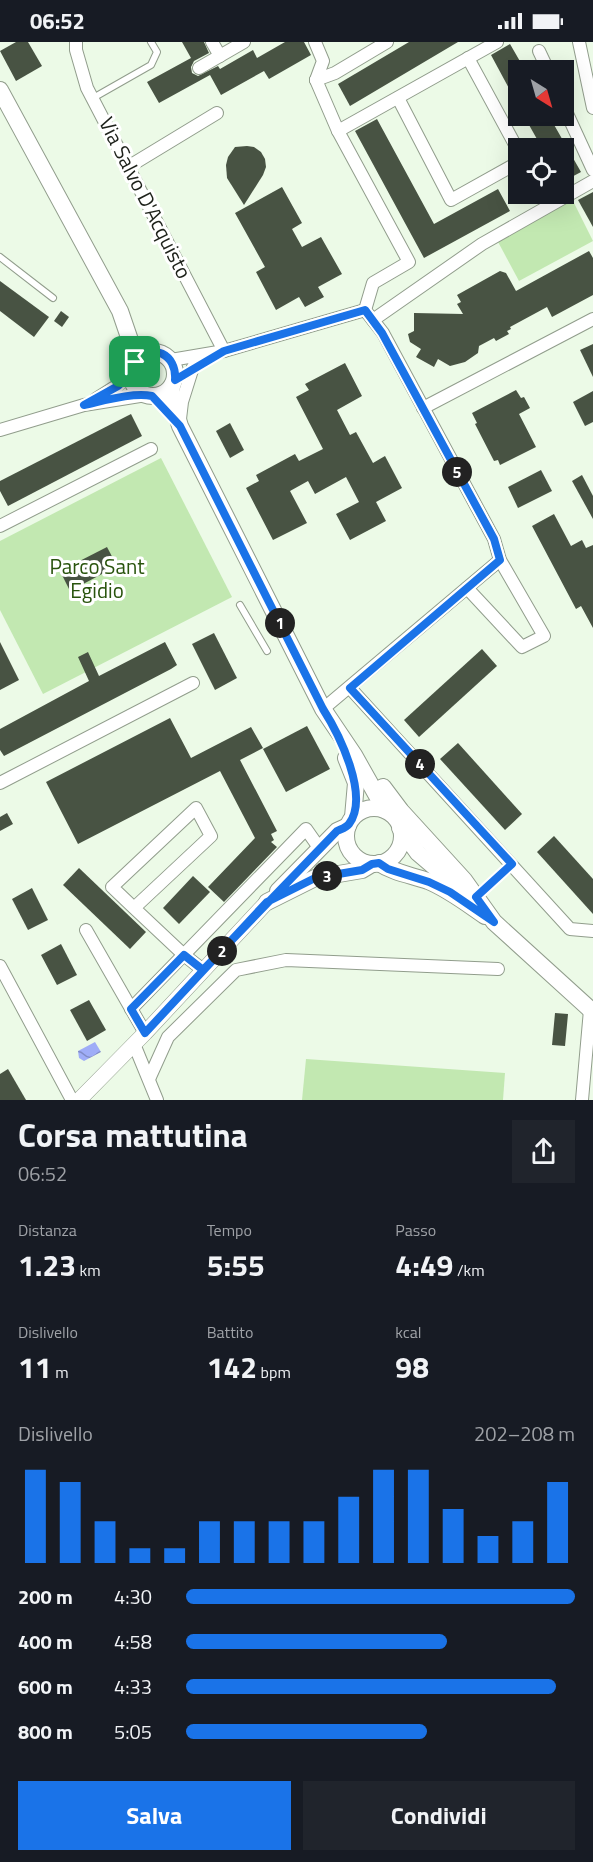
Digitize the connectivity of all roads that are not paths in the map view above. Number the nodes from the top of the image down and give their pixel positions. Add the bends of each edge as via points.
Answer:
1 (76, 42) edge
2 (151, 42) edge
3 (212, 42) edge
4 (244, 42) edge
5 (315, 42) edge
6 (387, 42) edge
7 (497, 42) edge
8 (579, 42) edge
9 (539, 51) dead end
10 (220, 56) junction
11 (468, 58) junction
12 (543, 60) edge
13 (199, 68) dead end
14 (316, 80) junction
15 (0, 90) edge
16 (93, 98) junction
17 (398, 98) junction
18 (593, 108) edge
19 (217, 113) dead end
20 (573, 126) edge
21 (338, 131) junction
22 (511, 138) edge
23 (128, 167) junction
24 (508, 168) edge
25 (593, 170) edge
26 (593, 182) edge
27 (0, 257) edge
28 (53, 298) dead end
29 (365, 310) junction
30 (120, 311) junction
31 (593, 319) edge
32 (373, 320) junction
33 (224, 351) junction
34 (154, 352) junction
35 (171, 360) junction
36 (193, 367) junction
37 (132, 370) junction
38 (173, 383) junction
39 (149, 395) junction
40 (84, 405) junction
41 (423, 408) junction
42 (180, 426) junction
43 (0, 430) edge
44 (151, 449) dead end
45 (0, 526) edge
46 (500, 560) junction
47 (467, 588) junction
48 (240, 605) dead end
49 (267, 651) dead end
50 (193, 683) dead end
51 (350, 688) junction
52 (323, 709) junction
53 (336, 729) junction
54 (0, 783) edge
55 (385, 810) junction
56 (351, 822) junction
57 (400, 828) junction
58 (320, 849) junction
59 (376, 863) junction
60 (512, 864) junction
61 (476, 897) junction
62 (267, 902) junction
63 (134, 908) junction
64 (494, 922) junction
65 (86, 930) dead end
66 (593, 931) edge
67 (184, 955) junction
68 (498, 969) dead end
69 (203, 970) junction
70 (2, 973) edge
71 (131, 1009) junction
72 (591, 1011) edge
73 (139, 1039) junction
74 (149, 1079) junction
75 (72, 1100) edge
76 (79, 1100) edge
77 (157, 1100) edge
78 (582, 1100) edge

1 - 16 street, Via Salvo D'Acquisto
2 - 16 lane via 157,52 151,65
3 - 10 street
4 - 10 street
5 - 14 street via 323,61
6 - 14 street
7 - 11 street
8 - 18 street
9 - 12 street
10 - 13 street
11 - 17 street
11 - 22 street
14 - 21 street
15 - 30 main road
16 - 23 street, Via Salvo D'Acquisto
17 - 21 street
17 - 24 street via 451,200
19 - 23 street
20 - 25 street
21 - 29 street via 409,262 373,283
23 - 33 street, Via Salvo D'Acquisto
26 - 32 street via 482,244
27 - 28 lane
29 - 32 street
29 - 33 street
30 - 34 main road
30 - 37 main road via 132,346
31 - 41 street
32 - 41 street
33 - 35 street
33 - 36 street
34 - 35 main road
34 - 37 main road via 138,358
35 - 38 main road
36 - 38 street
36 - 42 street via 182,402
37 - 39 main road via 137,388
37 - 40 street via 118,386
38 - 39 main road via 163,393
38 - 42 main road via 171,396
39 - 40 street
39 - 42 main road
40 - 43 street
41 - 46 street via 494,539
42 - 52 main road
44 - 45 street
46 - 47 street
46 - 47 street via 544,636 522,646
47 - 51 street
48 - 49 lane
50 - 54 street
51 - 52 street
51 - 60 street
52 - 53 main road
53 - 55 main road
53 - 56 main road via 356,783
53 - 61 main road via 360,752 401,811
55 - 56 main road via 368,809
55 - 57 main road
56 - 58 main road
56 - 59 main road via 347,843 350,851 364,862
57 - 59 main road via 402,837 395,854
57 - 64 main road via 418,853
58 - 62 main road
58 - 67 street via 306,829
59 - 62 main road via 362,870 315,878
59 - 64 main road via 450,892
60 - 61 lane
60 - 66 street via 570,929
61 - 64 main road
62 - 69 street
63 - 63 street via 211,836 196,808 112,887
63 - 67 street
64 - 72 main road
65 - 71 street
67 - 69 street
67 - 71 street
68 - 74 street via 286,960 236,970 168,1037
69 - 73 street
70 - 75 street
71 - 73 street
72 - 78 street
73 - 74 street
73 - 76 street
74 - 77 street

